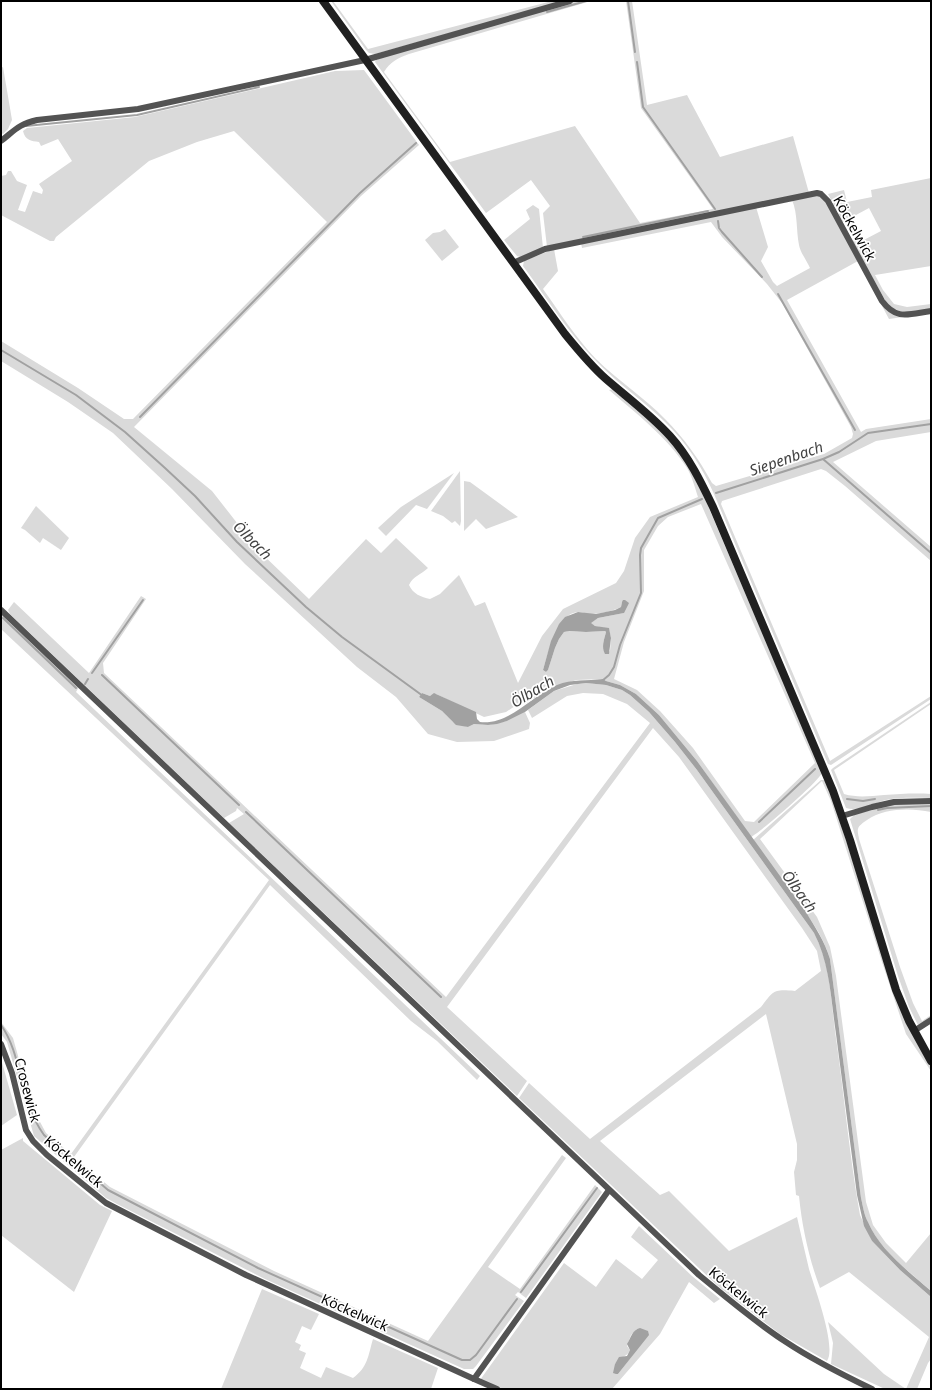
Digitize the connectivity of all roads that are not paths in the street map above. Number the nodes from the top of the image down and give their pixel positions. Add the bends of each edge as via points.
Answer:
1 (323, 1) edge
2 (570, 1) edge
3 (365, 60) junction
4 (1, 141) edge
5 (513, 263) junction
6 (931, 311) edge
7 (1, 611) edge
8 (931, 801) edge
9 (842, 816) junction
10 (931, 1020) edge
11 (914, 1031) junction
12 (1, 1044) edge
13 (931, 1061) edge
14 (33, 1141) joint
15 (609, 1190) junction
16 (474, 1379) junction
17 (497, 1389) edge
18 (872, 1389) edge

1 - 3 main road
2 - 3 street
3 - 4 street via 138,109 37,120 17,127
3 - 5 main road
5 - 6 street, Köckelwick via 545,249 821,194 828,201 887,308 900,314
5 - 9 main road via 578,350 606,379 666,432 695,470 810,735
7 - 15 street, Köckelwick
8 - 9 street via 894,802
9 - 11 main road via 896,990
10 - 11 street
11 - 13 main road
12 - 14 street, Crosewick via 12,1073 26,1130
14 - 16 street, Köckelwick via 112,1206 253,1278
15 - 16 street
15 - 18 street, Köckelwick via 699,1275 758,1323 823,1364
16 - 17 street, Köckelwick

